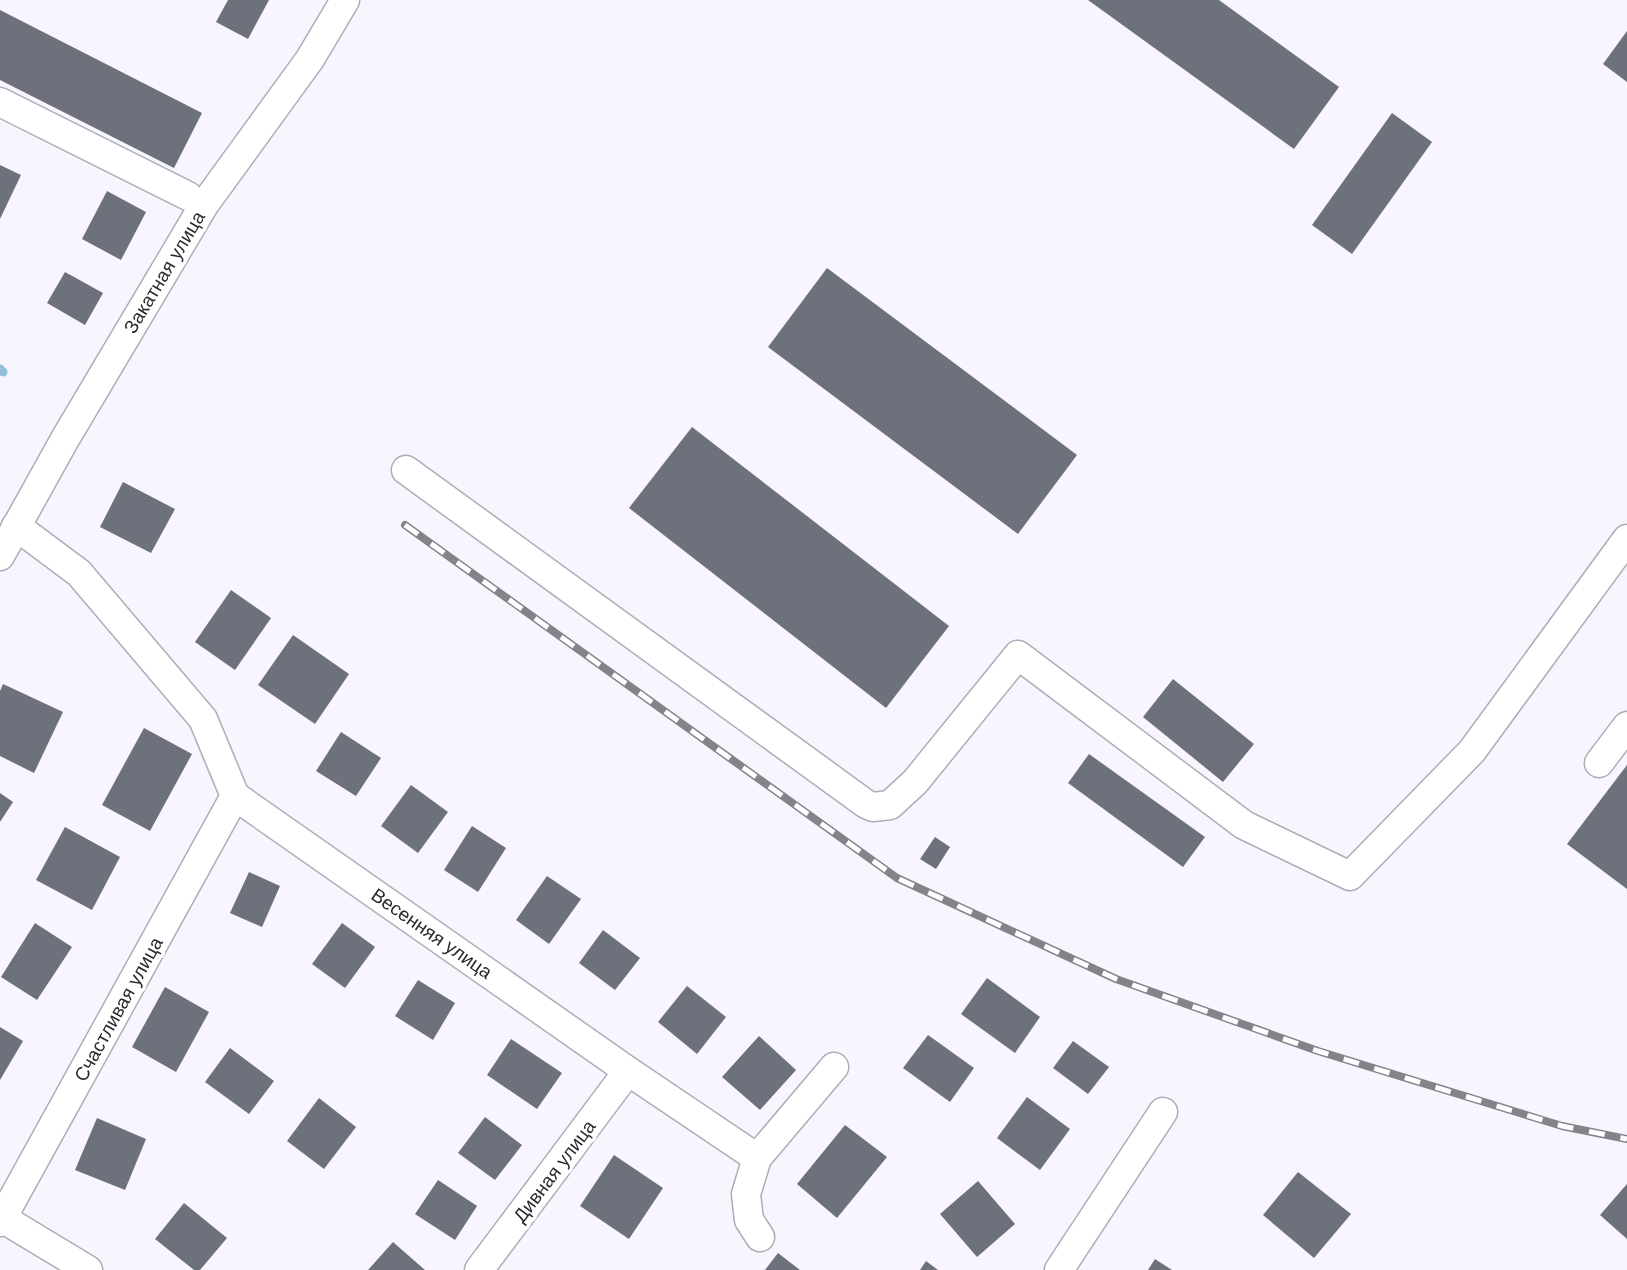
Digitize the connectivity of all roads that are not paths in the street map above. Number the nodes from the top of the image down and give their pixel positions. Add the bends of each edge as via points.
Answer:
1 (345, 0) edge
2 (0, 102) edge
3 (188, 196) dead end
4 (406, 470) dead end
5 (16, 526) junction
6 (1627, 539) edge
7 (0, 555) edge
8 (1627, 726) edge
9 (1599, 763) dead end
10 (235, 796) junction
11 (834, 1067) dead end
12 (628, 1071) junction
13 (1163, 1112) dead end
14 (757, 1158) junction
15 (1, 1220) edge
16 (761, 1237) dead end
17 (88, 1270) edge
18 (479, 1270) edge
19 (1059, 1270) edge

1 - 5 street, Закатная улица via 310,59 204,205
2 - 3 street
4 - 6 street via 866,804 890,805 915,782 1018,655 1244,825 1350,876 1472,751
5 - 7 street, Закатная улица
5 - 10 street via 79,573 203,719
8 - 9 street
10 - 12 street, Весенняя улица
10 - 15 street, Счастливая улица
11 - 14 street
12 - 14 street, Весенняя улица
12 - 18 street, Дивная улица
13 - 19 street
14 - 16 street via 746,1194 748,1220
15 - 17 street

